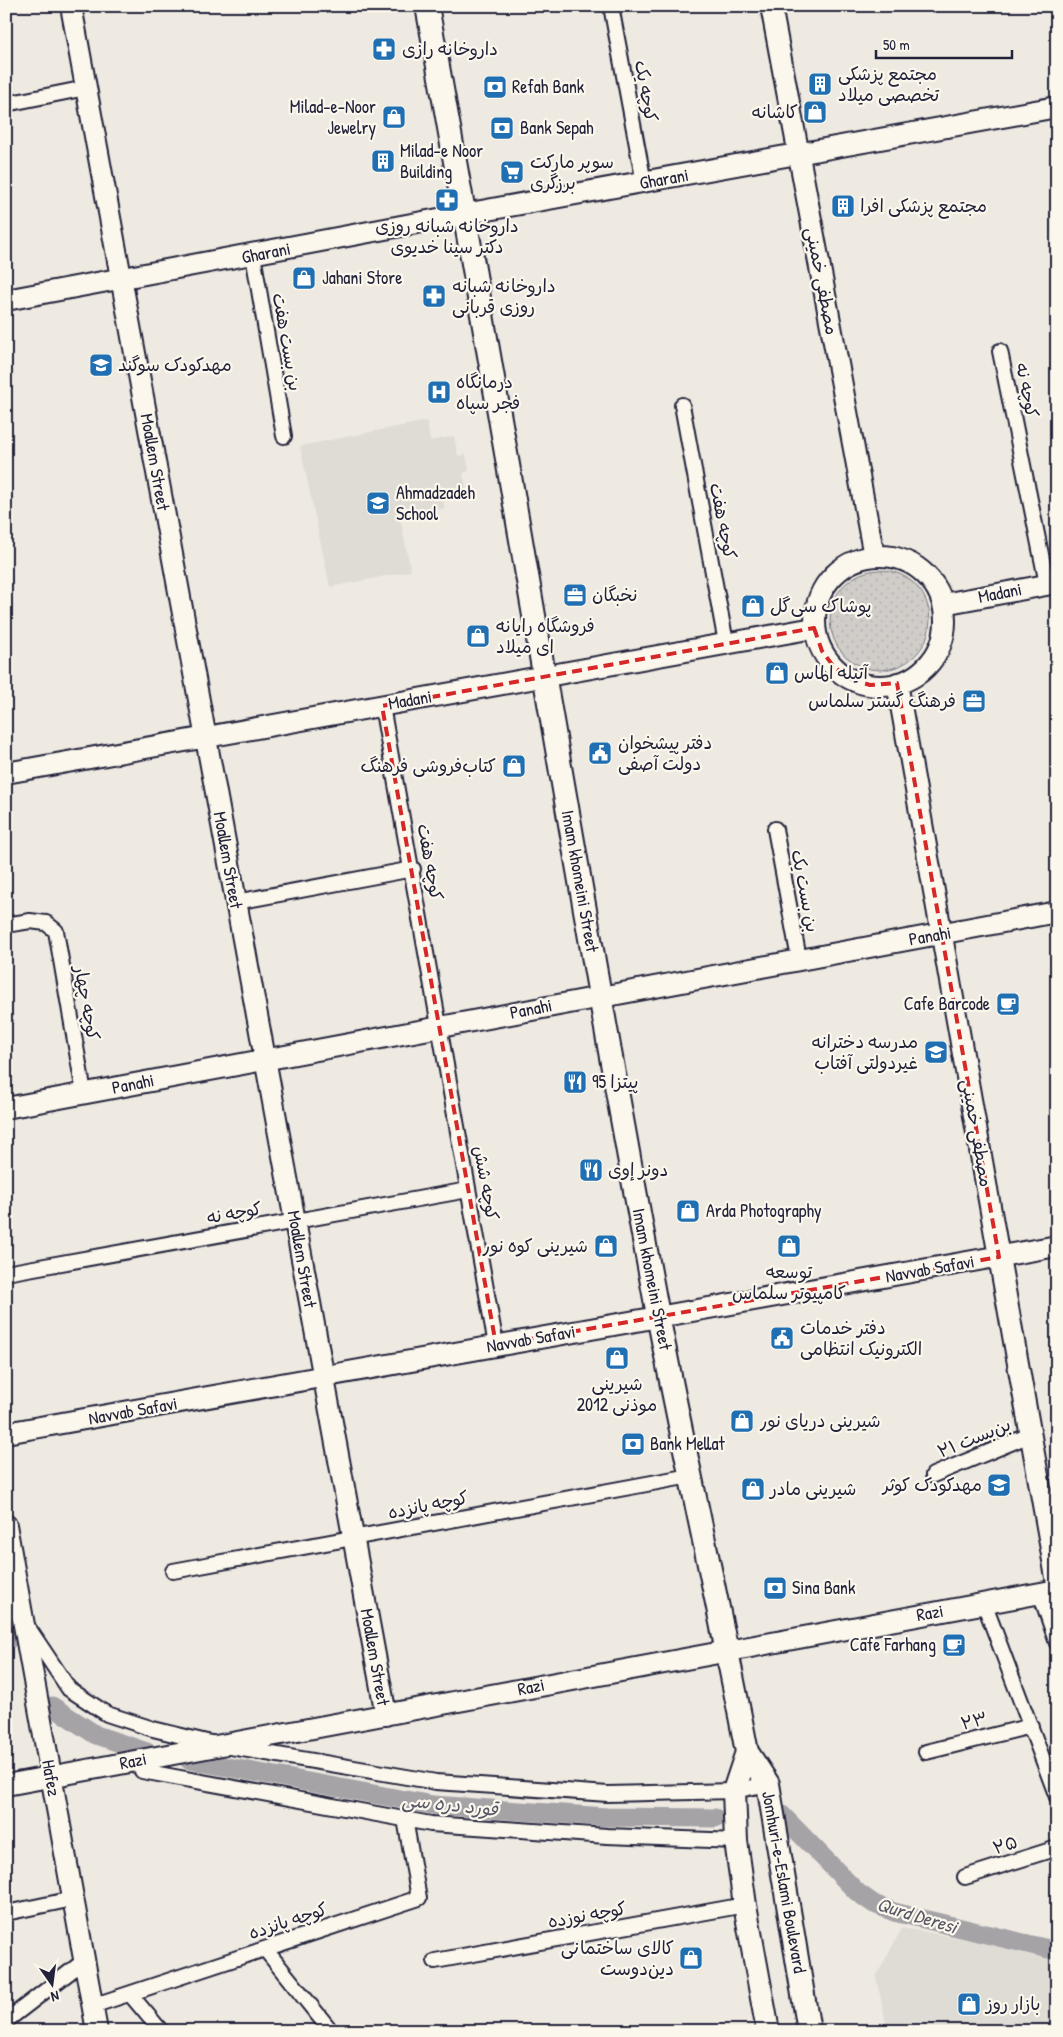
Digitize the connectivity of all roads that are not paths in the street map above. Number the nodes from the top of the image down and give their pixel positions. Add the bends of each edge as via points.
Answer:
1 (71, 6) edge
2 (427, 6) edge
3 (611, 6) edge
4 (770, 6) edge
5 (86, 88) junction
6 (6, 104) edge
7 (1057, 108) edge
8 (798, 154) junction
9 (644, 183) junction
10 (465, 214) junction
11 (253, 255) junction
12 (121, 279) junction
13 (6, 300) edge
14 (1000, 351) dead end
15 (682, 405) dead end
16 (284, 436) dead end
17 (874, 556) junction
18 (1052, 584) edge
19 (943, 604) junction
20 (814, 628) junction
21 (726, 643) junction
22 (543, 677) junction
23 (897, 683) junction
24 (382, 706) junction
25 (206, 737) junction
26 (6, 773) edge
27 (774, 829) dead end
28 (413, 869) junction
29 (236, 902) junction
30 (1057, 912) edge
31 (6, 925) edge
32 (941, 934) junction
33 (799, 959) junction
34 (600, 996) junction
35 (438, 1026) junction
36 (265, 1059) junction
37 (84, 1093) junction
38 (6, 1108) edge
39 (468, 1190) junction
40 (295, 1221) junction
41 (1057, 1246) edge
42 (999, 1257) junction
43 (6, 1274) edge
44 (658, 1316) junction
45 (496, 1345) junction
46 (323, 1377) junction
47 (6, 1433) edge
48 (1030, 1435) junction
49 (932, 1475) dead end
50 (690, 1476) junction
51 (6, 1525) edge
52 (353, 1538) junction
53 (174, 1571) dead end
54 (1051, 1589) edge
55 (6, 1602) edge
56 (984, 1604) junction
57 (23, 1620) junction
58 (1057, 1642) edge
59 (727, 1651) junction
60 (386, 1714) junction
61 (1030, 1726) junction
62 (219, 1746) junction
63 (746, 1752) junction
64 (926, 1752) dead end
65 (142, 1771) dead end
66 (51, 1777) junction
67 (768, 1784) junction
68 (6, 1785) edge
69 (734, 1791) junction
70 (1057, 1797) edge
71 (405, 1819) junction
72 (736, 1841) junction
73 (1057, 1848) edge
74 (965, 1877) dead end
75 (73, 1899) junction
76 (745, 1906) junction
77 (6, 1913) edge
78 (265, 1949) junction
79 (84, 1961) junction
80 (435, 1961) dead end
81 (130, 1994) junction
82 (92, 2006) junction
83 (6, 2021) edge
84 (97, 2031) edge
85 (161, 2031) edge
86 (331, 2031) edge
87 (768, 2031) edge
88 (809, 2031) edge

1 - 5 street, Moallem Street
2 - 10 main road, Imam khomeini Street
3 - 9 street, کوچه یک
4 - 8 street, مصطفی خمینی
5 - 6 street
5 - 12 street, Moallem Street
7 - 8 street, Gharani
8 - 9 street, Gharani
8 - 17 street, مصطفی خمینی
9 - 10 street, Gharani
10 - 11 street, Gharani
10 - 22 main road, Imam khomeini Street
11 - 12 street, Gharani
11 - 16 street, بن بست هفت
12 - 13 street, Gharani
12 - 25 street, Moallem Street
14 - 18 street, کوچه نه
15 - 21 street, کوچه هفت
17 - 19 street via 896,558 912,564 937,589
17 - 20 street via 860,558 829,579 820,595
18 - 19 street, Madani
19 - 23 street via 945,622 935,655 924,669
20 - 21 street, Madani
20 - 23 street via 822,651 834,668 851,679 870,685
21 - 22 street, Madani
22 - 24 street, Madani
22 - 34 main road, Imam khomeini Street
23 - 32 street, مصطفی خمینی
24 - 25 street, Madani
24 - 28 street, کوچه هفت
25 - 26 street, Madani
25 - 29 street, Moallem Street
27 - 33 street, بن بست یک
28 - 29 street
28 - 35 street, کوچه هفت
29 - 36 street, Moallem Street
30 - 32 street, Panahi
31 - 37 street, کوچه چهار via 46,922 56,931
32 - 33 street, Panahi
32 - 42 street, مصطفی خمینی
33 - 34 street, Panahi
34 - 35 street, Panahi
34 - 44 main road, Imam khomeini Street
35 - 36 street, Panahi
35 - 39 street, کوچه شش
36 - 37 street, Panahi
36 - 40 street, Moallem Street
37 - 38 street, Panahi
39 - 40 street, کوچه نه
39 - 45 street, کوچه شش
40 - 43 street, کوچه نه
40 - 46 street, Moallem Street
41 - 42 street, Navvab Safavi
42 - 44 street, Navvab Safavi
42 - 48 street, مصطفی خمینی
44 - 45 street, Navvab Safavi
44 - 50 main road, Imam khomeini Street
45 - 46 street, Navvab Safavi
46 - 47 street, Navvab Safavi
46 - 52 street, Moallem Street
48 - 49 street, بن‌بست ۲۱
48 - 54 street, مصطفی خمینی
50 - 52 street, کوچه پانزده
50 - 59 main road, Imam khomeini Street
51 - 57 street, Hafez
52 - 53 street, کوچه پانزده
52 - 60 street, Moallem Street
54 - 56 street, Razi
54 - 58 street
55 - 57 street
56 - 59 street, Razi
56 - 61 street
57 - 62 street via 69,1689 107,1714 153,1730
57 - 66 street, Hafez
59 - 60 street, Razi
59 - 63 main road, Imam khomeini Street
60 - 62 street, Razi
61 - 64 street, ۲۳
61 - 70 street
62 - 66 street, Razi
62 - 69 street via 436,1782 608,1794
63 - 67 main road, Jomhuri-e-Eslami Boulevard
63 - 69 main road, Jomhuri-e-Eslami Boulevard
65 - 71 street
66 - 68 street, Razi
66 - 75 street, Hafez
67 - 69 street
67 - 88 main road, Jomhuri-e-Eslami Boulevard
69 - 72 main road, Jomhuri-e-Eslami Boulevard
71 - 72 street via 431,1824 607,1836
71 - 78 street, کوچه پانزده via 419,1898
72 - 76 main road, Jomhuri-e-Eslami Boulevard
73 - 74 street, ۲۵
75 - 77 street
75 - 79 street, Hafez
76 - 80 street, کوچه نوزده
76 - 87 main road, Jomhuri-e-Eslami Boulevard
78 - 81 street, کوچه پانزده
78 - 86 street
79 - 82 street, Hafez
79 - 83 street
81 - 82 street, کوچه پانزده
81 - 85 street
82 - 84 street, Hafez

